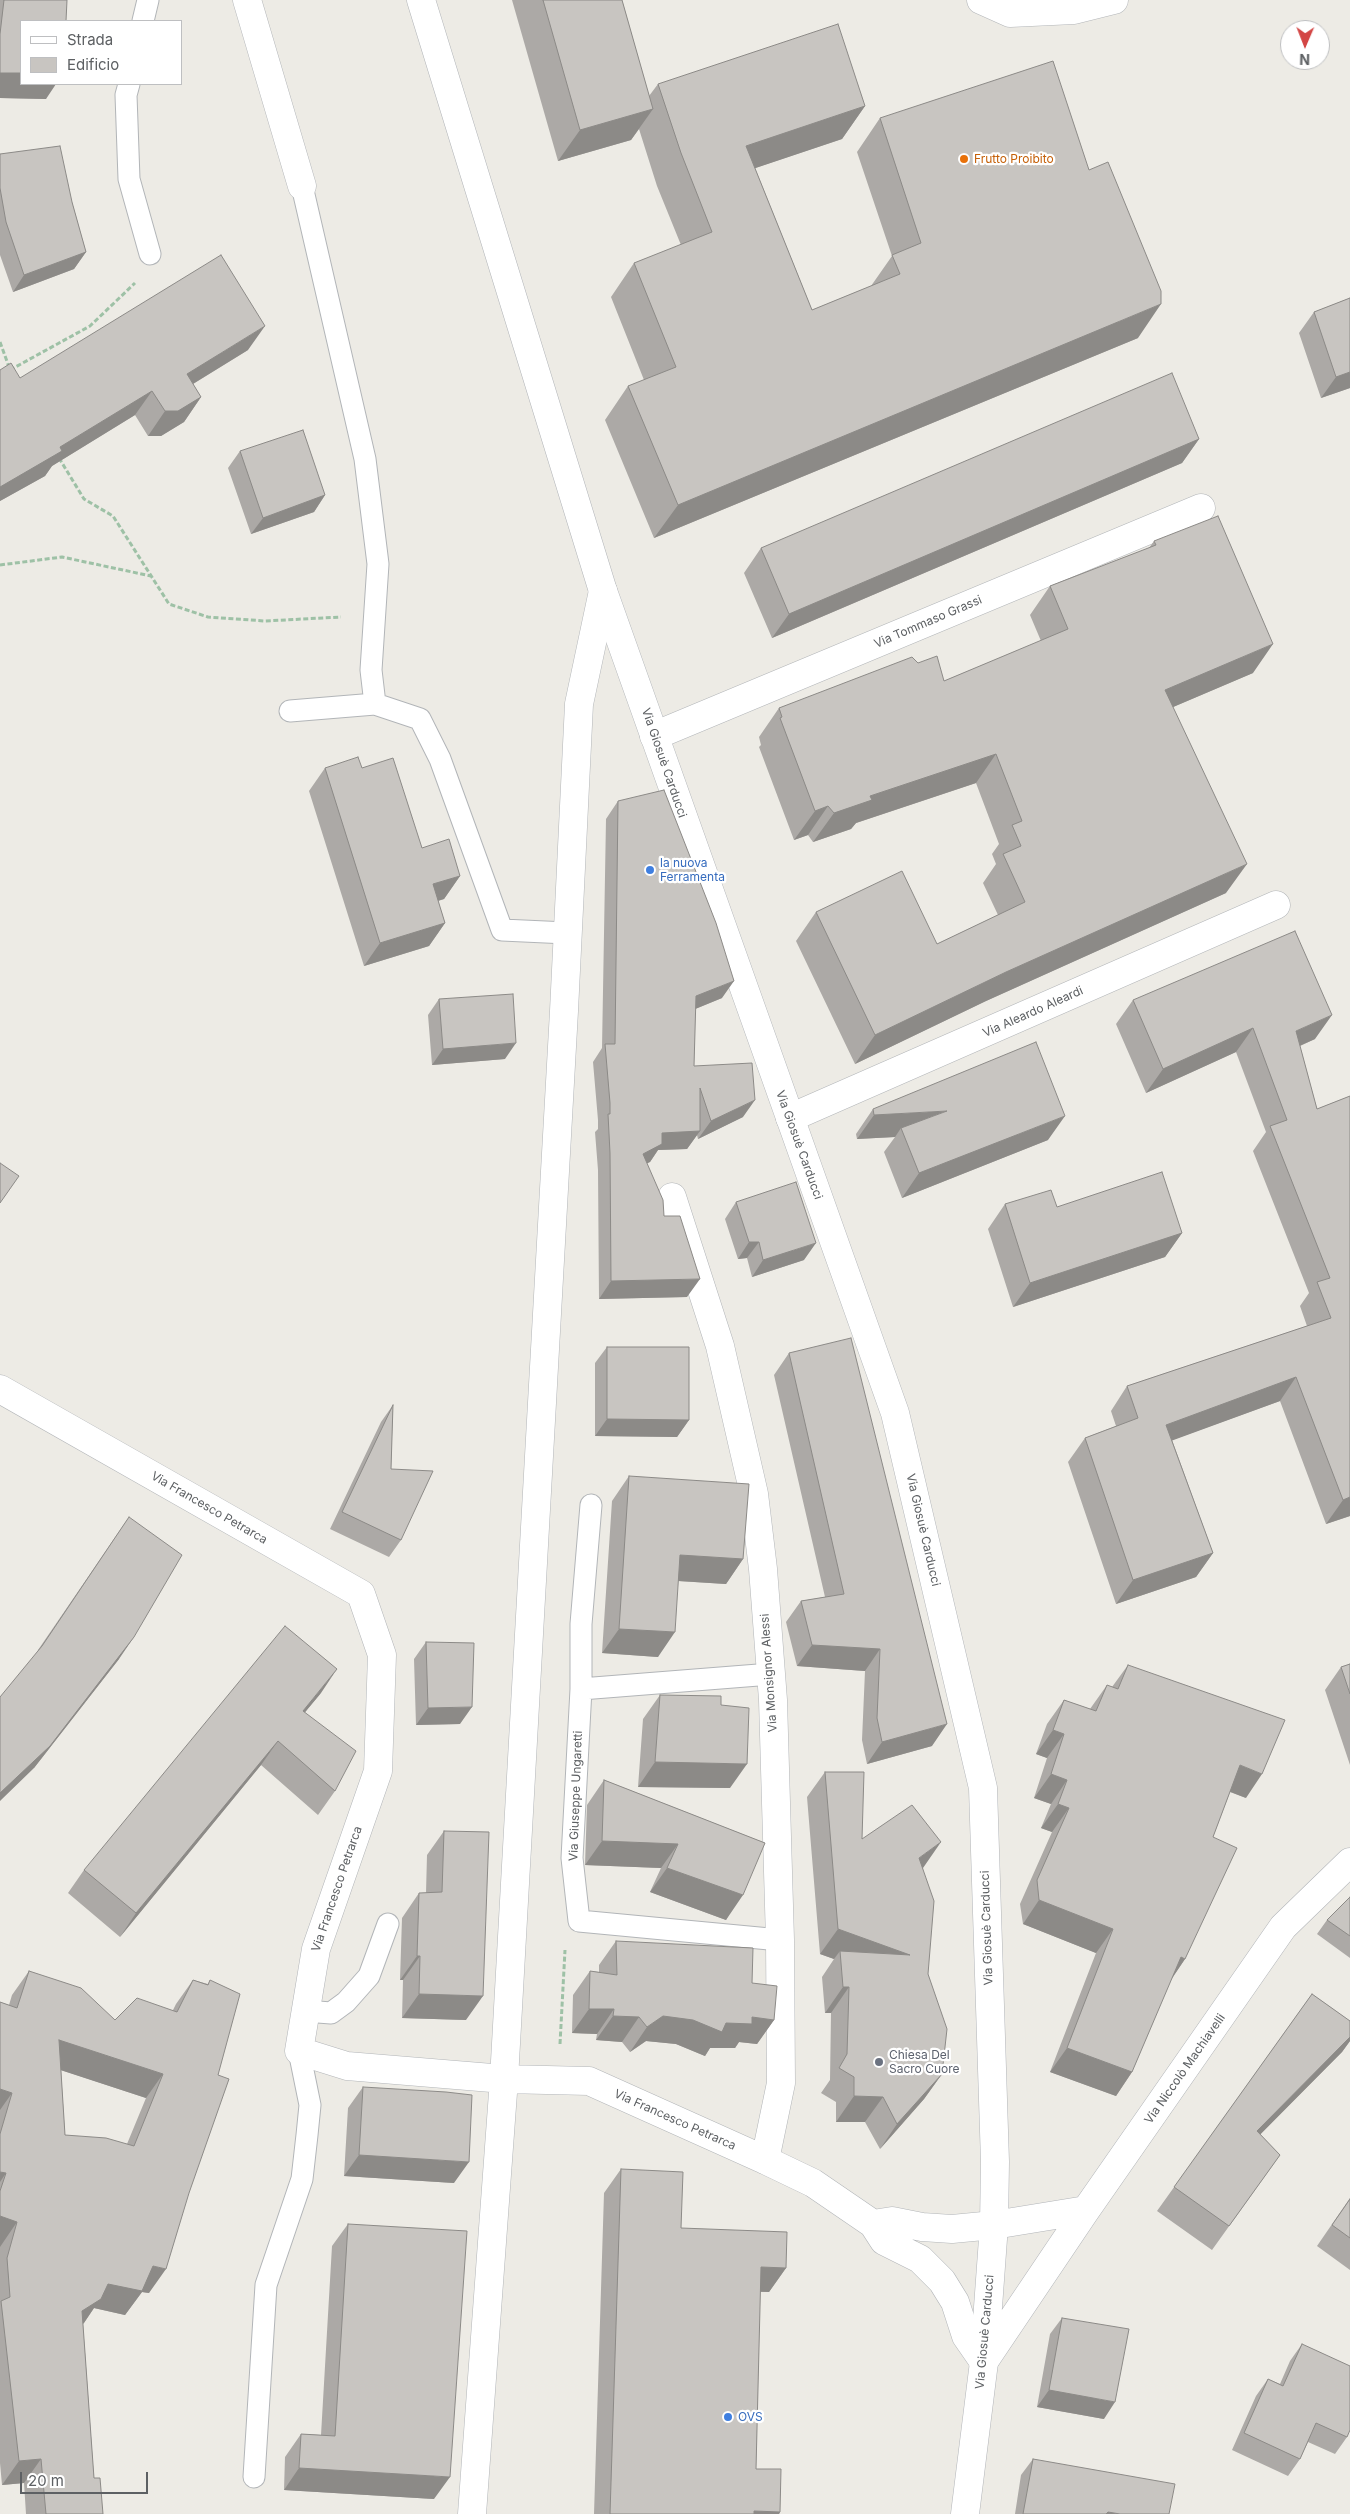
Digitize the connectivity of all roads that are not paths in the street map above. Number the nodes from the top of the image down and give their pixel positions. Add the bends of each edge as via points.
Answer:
1 (148, 0) edge
2 (247, 0) edge
3 (421, 0) edge
4 (981, 0) edge
5 (1114, 0) edge
6 (143, 20) edge
7 (129, 85) edge
8 (302, 186) joint
9 (150, 254) road end
10 (1201, 508) dead end
11 (603, 591) junction
12 (375, 704) junction
13 (290, 711) dead end
14 (654, 736) junction
15 (1276, 905) dead end
16 (567, 933) junction
17 (790, 1118) junction
18 (672, 1197) dead end
19 (0, 1389) edge
20 (591, 1505) dead end
21 (770, 1674) junction
22 (580, 1689) junction
23 (1350, 1862) edge
24 (388, 1924) dead end
25 (780, 1940) junction
26 (305, 2012) junction
27 (299, 2051) junction
28 (504, 2079) junction
29 (765, 2160) junction
30 (1086, 2210) junction
31 (873, 2224) junction
32 (994, 2225) junction
33 (984, 2362) junction
34 (254, 2477) dead end
35 (472, 2514) edge
36 (965, 2514) edge

1 - 6 lane
2 - 8 street
3 - 11 street, Via Giosuè Carducci
4 - 5 street via 1010,13 1074,10
7 - 9 lane via 126,95 129,178
8 - 12 lane via 365,459 378,564 371,670
10 - 14 street, Via Tommaso Grassi
11 - 14 street, Via Giosuè Carducci
11 - 16 street via 579,704
12 - 13 lane
12 - 16 lane via 420,718 440,758 502,930
14 - 17 street, Via Giosuè Carducci
15 - 17 street, Via Aleardo Aleardi
16 - 28 street
17 - 32 street, Via Giosuè Carducci via 895,1413 983,1788 995,2162
18 - 21 street, Via Monsignor Alessi via 720,1346 754,1494
19 - 26 street, Via Francesco Petrarca via 361,1594 382,1656 378,1772 316,1949
20 - 22 lane via 581,1624
21 - 22 lane
21 - 25 street, Via Monsignor Alessi
22 - 25 lane, Via Giuseppe Ungaretti via 572,1858 579,1921
23 - 30 street, Via Niccolò Machiavelli via 1283,1927
24 - 26 lane via 369,1976 346,2002 331,2013
25 - 29 street, Via Monsignor Alessi via 781,2083
26 - 27 street, Via Francesco Petrarca
27 - 28 street, Via Francesco Petrarca via 348,2066
27 - 34 lane via 310,2105 307,2135 302,2179 266,2285
28 - 29 street, Via Francesco Petrarca via 589,2081
28 - 35 street
29 - 31 street, Via Francesco Petrarca via 813,2183
30 - 32 street
30 - 33 street, Via Niccolò Machiavelli
31 - 32 street via 892,2220 952,2229
31 - 33 street, Via Francesco Petrarca via 884,2241 920,2259 942,2281 955,2302 966,2336
32 - 33 street, Via Giosuè Carducci
33 - 36 street, Via Giosuè Carducci

